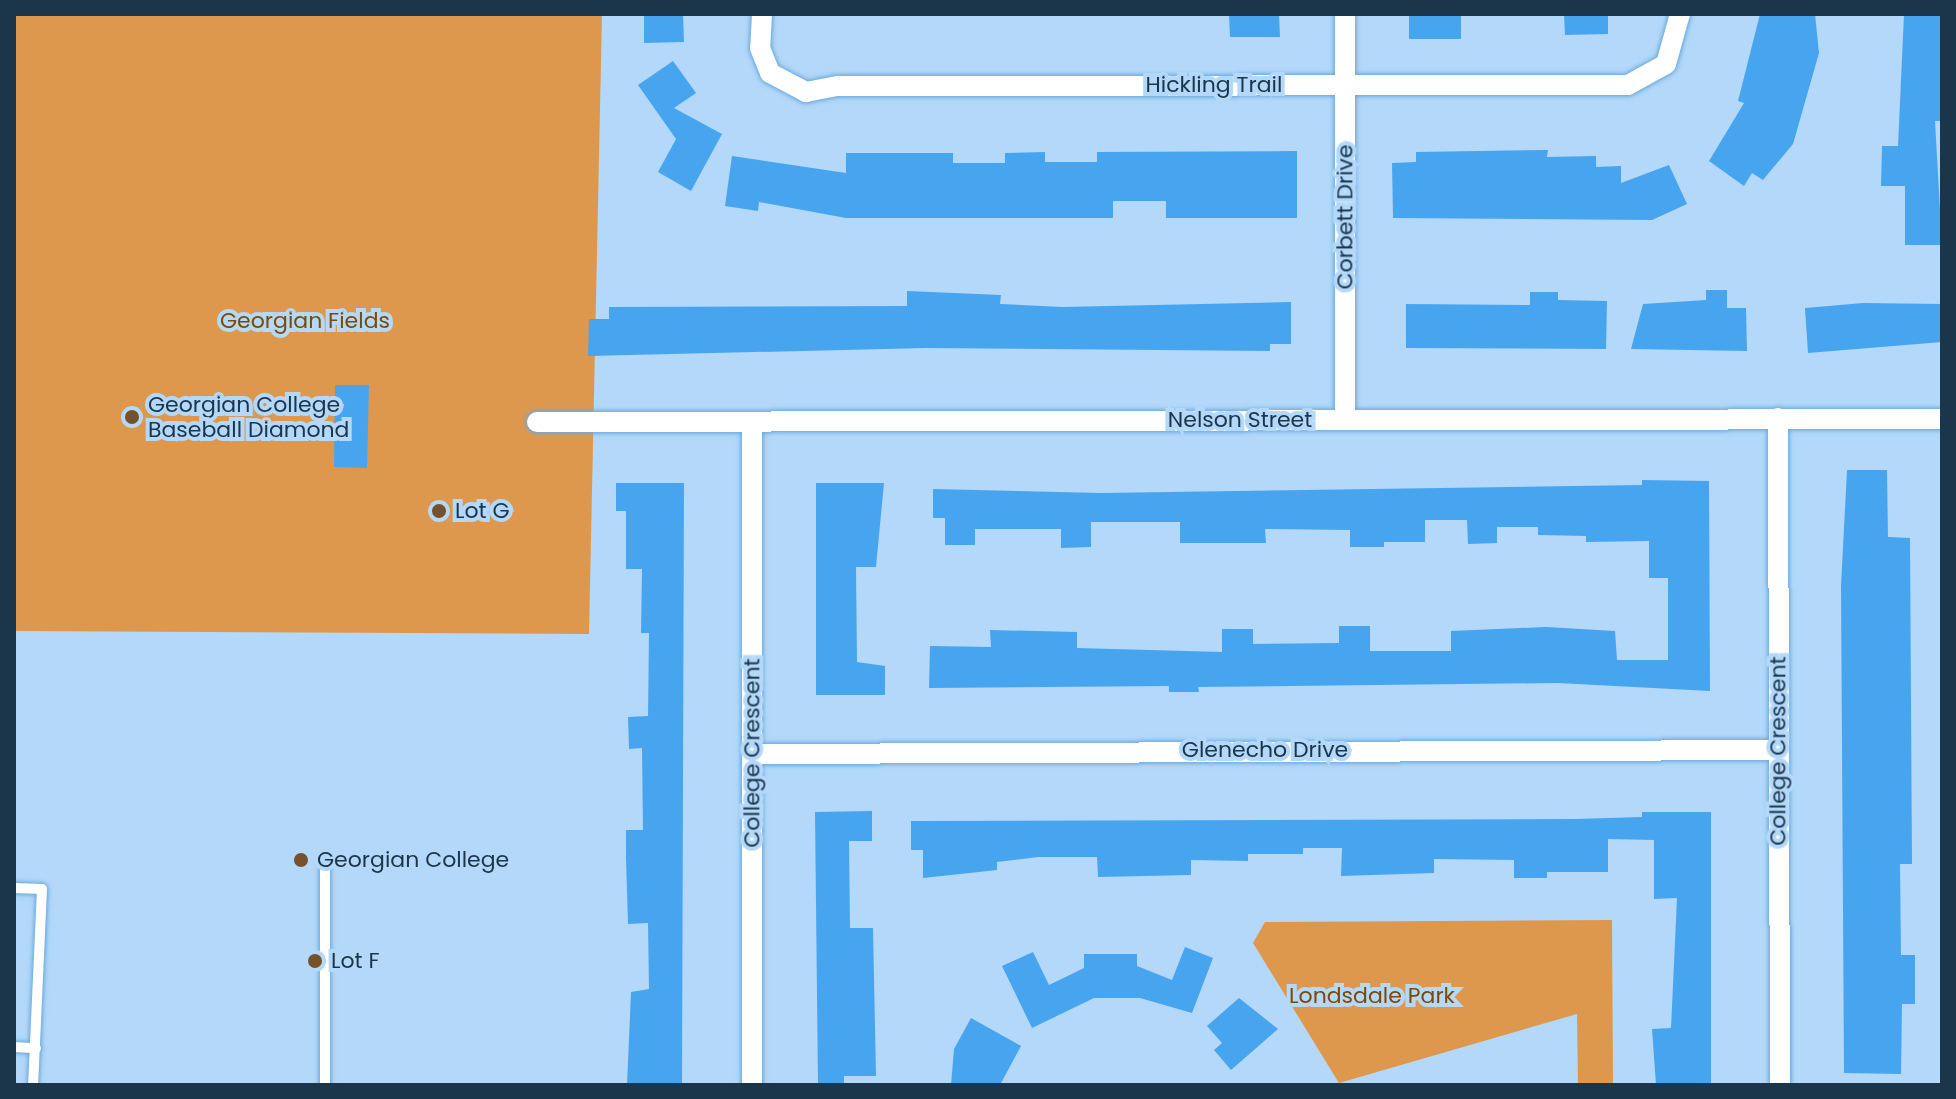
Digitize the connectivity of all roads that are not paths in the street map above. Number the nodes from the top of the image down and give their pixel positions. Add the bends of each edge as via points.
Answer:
1 (762, 14) edge
2 (1345, 14) edge
3 (1680, 14) edge
4 (1345, 84) junction
5 (1778, 418) junction
6 (1345, 419) junction
7 (1942, 419) edge
8 (537, 422) dead end
9 (752, 422) junction
10 (1778, 750) junction
11 (752, 754) junction
12 (325, 861) dead end
13 (14, 888) edge
14 (14, 1047) edge
15 (36, 1048) junction
16 (33, 1085) edge
17 (325, 1085) edge
18 (752, 1085) edge
19 (1780, 1085) edge

1 - 4 street, Hickling Trail via 760,48 770,73 806,92 838,86
2 - 4 street, Corbett Drive
3 - 4 street, Hickling Trail via 1666,64 1628,85
4 - 6 street, Corbett Drive
5 - 6 street, Nelson Street
5 - 7 street, Nelson Street
5 - 10 street, College Crescent
6 - 9 street, Nelson Street
8 - 9 street, Nelson Street
9 - 11 street, College Crescent
10 - 11 street, Glenecho Drive
10 - 19 street, College Crescent
11 - 18 street, College Crescent
12 - 17 lane
13 - 15 lane via 42,889
14 - 15 lane
15 - 16 lane

